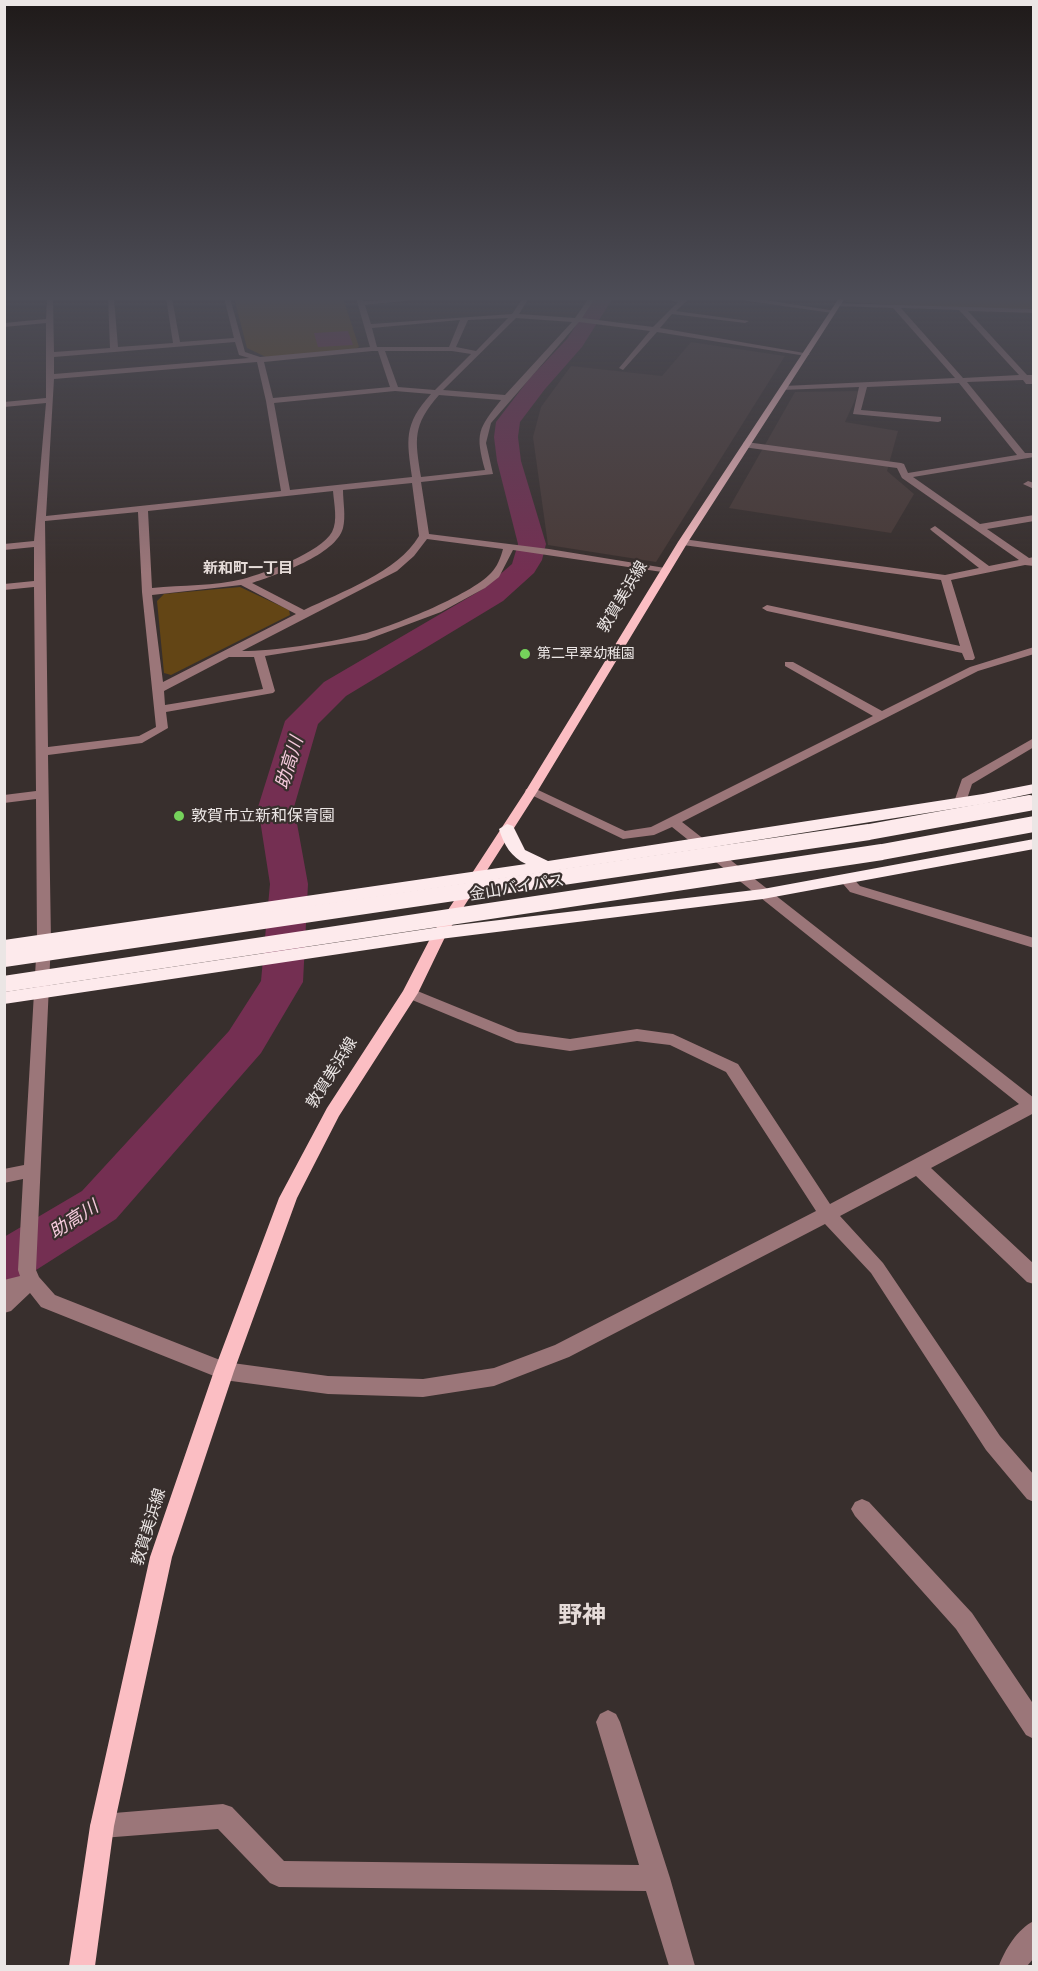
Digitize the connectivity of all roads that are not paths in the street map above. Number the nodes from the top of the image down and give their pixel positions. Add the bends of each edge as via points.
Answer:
1 (50, 390) edge
2 (267, 390) edge
3 (385, 390) edge
4 (409, 390) edge
5 (514, 390) edge
6 (783, 390) edge
7 (862, 390) edge
8 (970, 390) edge
9 (439, 392) junction
10 (507, 398) junction
11 (50, 400) junction
12 (270, 401) junction
13 (4, 405) edge
14 (938, 419) dead end
15 (746, 445) junction
16 (1028, 455) edge
17 (905, 476) junction
18 (416, 482) junction
19 (338, 490) junction
20 (286, 494) junction
21 (142, 509) junction
22 (1034, 518) edge
23 (41, 519) junction
24 (978, 527) junction
25 (935, 529) dead end
26 (424, 536) junction
27 (683, 542) junction
28 (39, 543) junction
29 (4, 547) edge
30 (508, 547) junction
31 (1031, 562) edge
32 (986, 569) junction
33 (665, 571) junction
34 (945, 578) junction
35 (243, 582) junction
36 (40, 583) junction
37 (4, 587) edge
38 (147, 592) junction
39 (767, 608) dead end
40 (305, 615) junction
41 (1034, 650) edge
42 (966, 651) junction
43 (229, 654) junction
44 (259, 654) junction
45 (789, 664) dead end
46 (974, 669) junction
47 (158, 689) junction
48 (160, 710) junction
49 (880, 715) junction
50 (1034, 742) edge
51 (40, 752) junction
52 (531, 792) junction
53 (43, 794) junction
54 (1032, 798) edge
55 (4, 799) edge
56 (960, 802) junction
57 (672, 821) junction
58 (1034, 824) edge
59 (507, 829) junction
60 (701, 844) junction
61 (1034, 844) edge
62 (545, 866) junction
63 (476, 876) junction
64 (845, 878) junction
65 (763, 894) junction
66 (440, 933) junction
67 (44, 941) junction
68 (1034, 943) edge
69 (4, 946) edge
70 (4, 958) edge
71 (4, 984) edge
72 (40, 993) junction
73 (410, 993) junction
74 (4, 998) edge
75 (1033, 1105) edge
76 (918, 1167) junction
77 (30, 1171) junction
78 (4, 1176) edge
79 (827, 1214) junction
80 (29, 1276) junction
81 (1034, 1276) edge
82 (4, 1288) edge
83 (4, 1305) edge
84 (224, 1371) junction
85 (1034, 1492) edge
86 (862, 1509) dead end
87 (608, 1722) dead end
88 (1034, 1727) edge
89 (102, 1826) junction
90 (657, 1878) junction
91 (1034, 1934) edge
92 (82, 1966) edge
93 (682, 1966) edge
94 (1012, 1966) edge

1 - 11 street
2 - 12 street
3 - 12 street
4 - 9 street
5 - 10 street
6 - 15 main road, 敦賀美浜線
7 - 14 street via 856,412
8 - 16 street
9 - 10 street
9 - 18 street via 413,426
10 - 18 street via 487,423 482,443 490,472
11 - 13 street
11 - 23 street
12 - 20 street
15 - 17 street via 901,466
15 - 27 main road, 敦賀美浜線
16 - 17 street
17 - 24 street
18 - 19 street
18 - 26 street
19 - 20 street
19 - 35 street via 338,531 330,541
20 - 21 street
21 - 23 street
21 - 38 street
22 - 24 street
23 - 28 street
24 - 31 street
25 - 32 street
26 - 30 street
26 - 40 street via 417,550 393,569
27 - 33 main road, 敦賀美浜線
27 - 34 street
28 - 29 street
28 - 36 street
30 - 33 street
30 - 44 street via 495,575 438,610 362,638
31 - 32 street
32 - 34 street
33 - 52 main road, 敦賀美浜線
34 - 42 street
35 - 38 street
35 - 40 street
36 - 37 street
36 - 51 street
38 - 47 street
39 - 42 street
40 - 43 street
41 - 46 street
42 - 46 street
43 - 44 street
43 - 47 street
44 - 48 street via 269,691
45 - 49 street
46 - 49 street
47 - 48 street
48 - 51 street via 162,728 142,739
49 - 57 street
50 - 56 street via 966,782
51 - 53 street
52 - 57 street via 623,835 654,831
52 - 59 main road, 敦賀美浜線
53 - 55 street
53 - 67 street
54 - 56 highway
54 - 70 highway, 金山バイパス, bridge via 846,836
56 - 60 highway
57 - 60 street
58 - 71 highway, 金山バイパス, bridge via 860,856
59 - 62 highway via 512,848 526,860
59 - 63 main road, 敦賀美浜線
60 - 62 highway
60 - 65 street
61 - 64 highway
62 - 63 highway
63 - 66 main road, 敦賀美浜線
63 - 67 highway
64 - 65 highway
64 - 68 street via 855,889
65 - 66 highway
65 - 75 street
66 - 72 highway
66 - 73 main road, 敦賀美浜線
67 - 69 highway
67 - 72 street
72 - 74 highway
72 - 77 street
73 - 79 street via 516,1037 570,1045 637,1035 655,1037 673,1040 732,1068
73 - 84 main road, 敦賀美浜線 via 333,1112 288,1198
75 - 76 street
76 - 79 street
76 - 81 street
77 - 78 street
77 - 80 street
79 - 84 street via 562,1351 494,1377 423,1388 328,1385
79 - 85 street via 877,1268 993,1443
80 - 82 street
80 - 83 street
80 - 84 street via 48,1301
84 - 89 main road, 敦賀美浜線 via 161,1557
86 - 88 street via 964,1621
87 - 90 street
89 - 90 street via 223,1816 279,1874
89 - 92 main road, 敦賀美浜線
90 - 93 street
91 - 94 street

